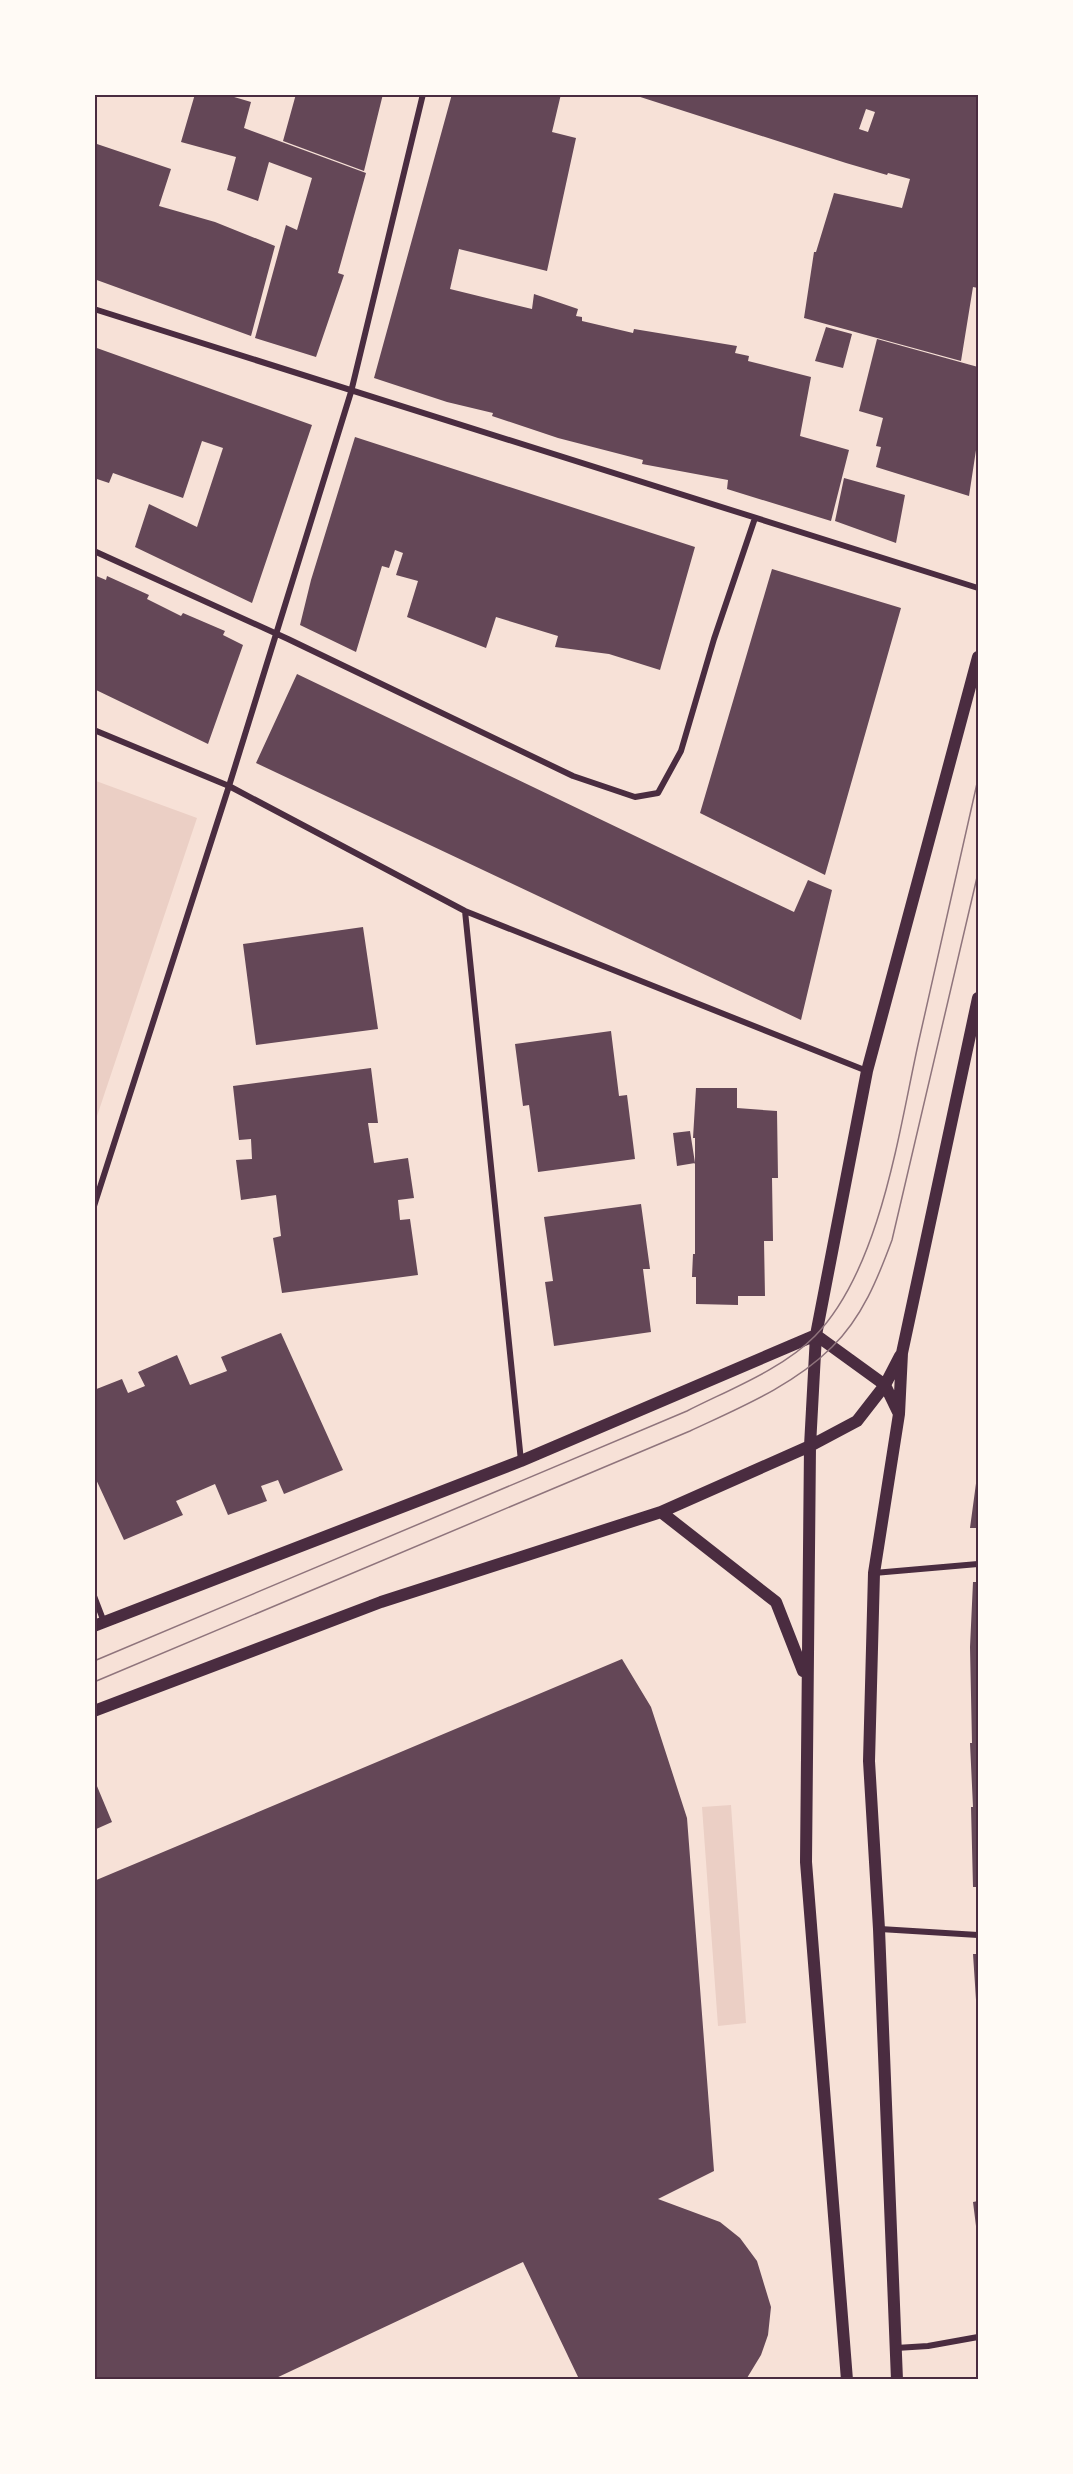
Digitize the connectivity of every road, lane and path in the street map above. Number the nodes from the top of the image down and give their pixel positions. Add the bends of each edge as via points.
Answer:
1 (423, 94) edge
2 (94, 309) edge
3 (351, 392) junction
4 (754, 518) junction
5 (94, 551) edge
6 (978, 588) edge
7 (276, 634) junction
8 (978, 657) edge
9 (94, 730) edge
10 (230, 786) junction
11 (465, 911) junction
12 (978, 998) edge
13 (974, 1037) edge
14 (867, 1071) junction
15 (94, 1206) edge
16 (816, 1335) junction
17 (902, 1353) junction
18 (885, 1385) junction
19 (899, 1414) junction
20 (810, 1446) junction
21 (521, 1461) junction
22 (661, 1512) junction
23 (978, 1564) edge
24 (874, 1573) junction
25 (94, 1596) edge
26 (99, 1624) edge
27 (806, 1679) junction
28 (94, 1712) edge
29 (879, 1929) junction
30 (978, 1935) edge
31 (978, 2337) edge
32 (896, 2348) junction
33 (846, 2379) edge
34 (897, 2379) edge

1 - 3 street
2 - 3 street
3 - 4 street
3 - 7 street
4 - 6 street
4 - 7 street via 681,751 658,793 635,797 573,776
5 - 7 street
7 - 10 street
8 - 14 main road
9 - 10 street
10 - 11 street
10 - 15 street
11 - 14 street
11 - 21 street
12 - 13 main road
13 - 17 main road
14 - 16 main road
16 - 18 main road
16 - 20 main road
16 - 21 main road
17 - 18 main road
17 - 19 main road
18 - 19 main road
18 - 20 main road via 857,1421
19 - 24 main road
20 - 22 main road
20 - 27 main road
21 - 26 main road
22 - 27 main road via 777,1602
22 - 28 main road via 381,1602
23 - 24 street
24 - 29 main road via 869,1761
25 - 26 street
27 - 33 main road via 806,1862
29 - 30 street
29 - 32 main road
31 - 32 street
32 - 34 main road

